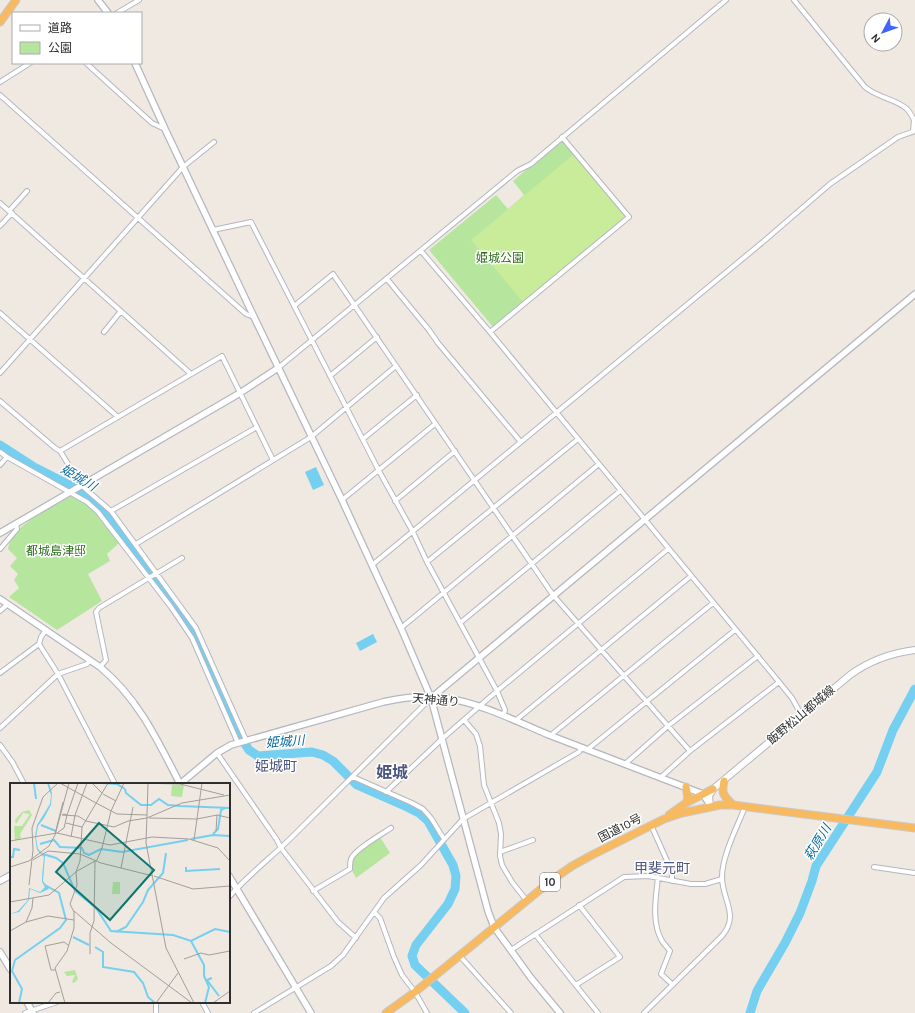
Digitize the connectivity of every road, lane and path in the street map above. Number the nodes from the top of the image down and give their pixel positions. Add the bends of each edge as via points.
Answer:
1 (16, 0) edge
2 (98, 0) edge
3 (139, 0) edge
4 (726, 0) edge
5 (794, 0) edge
6 (107, 12) edge
7 (119, 12) edge
8 (0, 22) edge
9 (28, 64) edge
10 (87, 64) edge
11 (135, 64) edge
12 (0, 82) edge
13 (0, 95) edge
14 (165, 129) junction
15 (914, 131) edge
16 (562, 136) junction
17 (214, 142) dead end
18 (183, 167) junction
19 (27, 190) dead end
20 (0, 202) edge
21 (10, 212) junction
22 (138, 218) junction
23 (0, 226) edge
24 (213, 230) junction
25 (421, 251) junction
26 (84, 278) junction
27 (387, 279) junction
28 (915, 294) edge
29 (355, 305) junction
30 (294, 306) junction
31 (121, 311) junction
32 (0, 313) edge
33 (254, 317) junction
34 (104, 332) dead end
35 (490, 332) junction
36 (377, 337) junction
37 (30, 339) junction
38 (313, 340) junction
39 (396, 366) junction
40 (278, 368) junction
41 (0, 373) edge
42 (191, 374) junction
43 (330, 376) junction
44 (240, 393) junction
45 (416, 396) junction
46 (0, 400) edge
47 (347, 408) junction
48 (556, 413) junction
49 (118, 417) junction
50 (436, 424) junction
51 (257, 427) junction
52 (311, 437) junction
53 (363, 439) junction
54 (578, 439) junction
55 (520, 441) junction
56 (60, 451) junction
57 (455, 451) junction
58 (0, 452) edge
59 (7, 457) junction
60 (273, 460) junction
61 (599, 464) junction
62 (0, 465) edge
63 (379, 471) junction
64 (475, 479) junction
65 (81, 485) junction
66 (620, 491) junction
67 (69, 492) junction
68 (342, 500) junction
69 (395, 501) junction
70 (494, 508) junction
71 (112, 511) junction
72 (644, 519) junction
73 (16, 524) junction
74 (413, 532) junction
75 (0, 533) edge
76 (512, 536) junction
77 (136, 544) junction
78 (0, 549) edge
79 (668, 549) junction
80 (182, 558) dead end
81 (427, 562) junction
82 (532, 564) junction
83 (372, 565) junction
84 (156, 573) junction
85 (690, 576) junction
86 (148, 578) junction
87 (443, 594) junction
88 (553, 595) junction
89 (0, 599) edge
90 (713, 603) junction
91 (8, 604) junction
92 (0, 611) edge
93 (460, 623) junction
94 (578, 624) junction
95 (402, 628) junction
96 (46, 630) junction
97 (735, 630) junction
98 (40, 644) junction
99 (600, 649) junction
100 (915, 650) edge
101 (758, 656) junction
102 (478, 658) junction
103 (90, 660) junction
104 (100, 667) junction
105 (0, 673) edge
106 (58, 674) junction
107 (624, 675) junction
108 (779, 682) junction
109 (497, 691) junction
110 (431, 698) junction
111 (646, 701) junction
112 (478, 707) junction
113 (503, 716) junction
114 (802, 716) junction
115 (464, 720) junction
116 (515, 721) junction
117 (668, 726) junction
118 (0, 728) edge
119 (551, 735) junction
120 (443, 738) junction
121 (246, 740) junction
122 (239, 743) junction
123 (0, 745) edge
124 (582, 747) junction
125 (588, 749) junction
126 (690, 751) junction
127 (217, 753) junction
128 (625, 764) junction
129 (353, 777) junction
130 (660, 778) junction
131 (724, 781) junction
132 (23, 783) edge
133 (114, 783) edge
134 (179, 783) edge
135 (181, 783) edge
136 (686, 787) junction
137 (713, 789) junction
138 (386, 792) junction
139 (703, 794) junction
140 (686, 803) junction
141 (491, 804) junction
142 (733, 805) junction
143 (710, 807) junction
144 (746, 807) junction
145 (463, 819) junction
146 (664, 819) junction
147 (651, 825) junction
148 (391, 828) dead end
149 (915, 828) edge
150 (443, 840) junction
151 (533, 840) dead end
152 (281, 848) junction
153 (500, 852) junction
154 (874, 867) dead end
155 (915, 873) edge
156 (10, 876) edge
157 (658, 877) junction
158 (230, 878) edge
159 (722, 879) junction
160 (0, 881) edge
161 (672, 881) junction
162 (236, 889) junction
163 (313, 891) junction
164 (230, 896) edge
165 (527, 901) junction
166 (579, 905) junction
167 (374, 912) junction
168 (494, 927) junction
169 (535, 934) junction
170 (356, 938) junction
171 (511, 950) junction
172 (0, 952) edge
173 (459, 956) junction
174 (10, 968) edge
175 (576, 985) junction
176 (673, 985) junction
177 (296, 987) junction
178 (415, 992) junction
179 (28, 1003) edge
180 (54, 1003) edge
181 (203, 1003) edge
182 (32, 1012) edge
183 (25, 1013) edge
184 (208, 1013) edge
185 (254, 1013) edge
186 (311, 1013) edge
187 (386, 1013) edge
188 (427, 1013) edge
189 (511, 1013) edge
190 (560, 1013) edge
191 (598, 1013) edge
192 (644, 1013) edge

1 - 8 highway
2 - 6 street
3 - 7 street
4 - 16 street
5 - 15 street via 865,86 873,93 907,109 914,120
9 - 12 street
10 - 14 street via 152,123
11 - 14 street
13 - 22 street
14 - 18 street
15 - 48 street via 898,136 830,184
16 - 25 street via 531,164 517,171
16 - 35 street via 629,216
17 - 18 street
18 - 22 street
18 - 24 street
19 - 21 street
20 - 21 street
21 - 23 street
21 - 26 street
22 - 26 street
22 - 33 street via 246,314
24 - 30 street via 251,222
24 - 33 street
25 - 27 street
25 - 35 street
26 - 31 street
26 - 37 street
27 - 29 street
27 - 55 street
28 - 72 street
29 - 30 street via 333,274
29 - 36 street
29 - 38 street
30 - 38 street
31 - 34 street
31 - 42 street
32 - 37 street
33 - 40 street
35 - 48 street
36 - 39 street
36 - 43 street
37 - 41 street
37 - 49 street
38 - 40 street
38 - 43 street
39 - 45 street
39 - 47 street
40 - 44 street
40 - 52 street
42 - 44 street via 222,356
42 - 49 street
43 - 47 street
44 - 51 street
44 - 65 street
45 - 50 street
45 - 53 street
46 - 56 street
47 - 52 street
47 - 53 street
48 - 54 street
48 - 55 street
49 - 56 street
50 - 57 street
50 - 63 street
51 - 60 street
51 - 71 street
52 - 60 street
52 - 68 street
53 - 63 street
54 - 61 street
54 - 70 street
55 - 64 street
56 - 65 street
57 - 64 street
57 - 69 street
58 - 59 street
59 - 62 street
59 - 67 street
60 - 77 street
61 - 66 street
61 - 76 street
63 - 68 street
63 - 69 street
64 - 70 street
64 - 74 street
65 - 67 street
65 - 71 street
66 - 72 street
66 - 82 street
67 - 73 street
67 - 86 street via 98,512
68 - 83 street
69 - 74 street
70 - 76 street
70 - 81 street
71 - 77 street
72 - 79 street
72 - 88 street
73 - 75 street
73 - 78 street via 17,529
74 - 81 street
74 - 83 street
76 - 82 street
76 - 87 street
77 - 84 street
79 - 85 street
79 - 94 street
80 - 84 street
81 - 87 street
82 - 88 street
82 - 93 street
83 - 95 street
84 - 86 street
84 - 121 street via 196,628
85 - 90 street
85 - 99 street
86 - 104 street via 96,612 106,660
86 - 122 street via 192,638
87 - 93 street
87 - 95 street
88 - 94 street
88 - 102 street
89 - 91 street
90 - 97 street
90 - 107 street
91 - 92 street
91 - 96 street
93 - 102 street
94 - 99 street
94 - 109 street
95 - 110 street
96 - 98 street via 41,636
96 - 103 street
97 - 101 street
97 - 111 street
98 - 105 street
98 - 106 street
99 - 107 street
99 - 116 street
100 - 114 main road, 飯野松山都城線 via 889,655 856,670
101 - 108 street
101 - 117 street
102 - 109 street
102 - 110 street
103 - 104 street
103 - 106 street via 87,664
104 - 134 street via 138,707
106 - 118 street
106 - 133 street
107 - 111 street
107 - 119 street
108 - 114 street
108 - 126 street
109 - 112 street
109 - 113 street via 505,710
110 - 112 street, 天神通り via 448,698
110 - 120 street
110 - 121 street, 天神通り via 407,697 383,702
110 - 129 street
111 - 117 street
111 - 125 street
112 - 113 street, 天神通り
112 - 115 street
113 - 116 street, 天神通り
114 - 131 main road, 飯野松山都城線
115 - 120 street
115 - 141 street via 476,734 480,746 484,785
116 - 119 street, 天神通り
117 - 126 street
117 - 128 street
119 - 124 street, 天神通り
120 - 138 street
120 - 145 street
121 - 122 street, 天神通り
122 - 127 street, 天神通り
123 - 132 street
124 - 125 street, 天神通り
124 - 141 street via 579,752
125 - 128 street, 天神通り
126 - 130 street
127 - 135 street, 天神通り
127 - 152 street
128 - 130 street, 天神通り
129 - 138 street
129 - 152 street
130 - 136 street, 天神通り
131 - 137 main road, 飯野松山都城線
131 - 142 highway via 723,795
136 - 139 street, 天神通り
136 - 140 highway
137 - 139 highway
137 - 143 main road via 709,796
138 - 150 street via 423,809
139 - 140 highway
139 - 143 street
140 - 146 highway
141 - 145 street
141 - 153 street via 499,822
142 - 143 highway, 国道10号 / 10
142 - 144 highway, 国道10号 / 10
143 - 146 highway, 国道10号 / 10
144 - 149 highway, 国道10号 / 10
144 - 159 street via 724,858
145 - 150 street
145 - 168 street
146 - 147 highway, 国道10号 / 10
147 - 161 street via 672,872
147 - 165 highway, 国道10号 / 10 via 572,866
148 - 163 street via 352,856 350,869
150 - 167 street via 384,898
151 - 153 street
152 - 162 street
152 - 163 street
153 - 165 street via 502,865
154 - 155 street
156 - 160 street
157 - 161 street
157 - 166 street via 624,877
157 - 176 street via 656,925 670,951 661,974
158 - 162 street
159 - 161 street via 705,884
159 - 176 street via 730,912 730,926
162 - 164 street
162 - 177 street
163 - 170 street via 338,922
165 - 168 highway, 国道10号 / 10
166 - 169 street
166 - 175 street via 620,957
167 - 170 street
167 - 178 street via 380,918 402,975
168 - 171 street
168 - 173 highway, 国道10号 / 10
169 - 171 street
169 - 175 street
170 - 177 street via 343,956 331,966
171 - 190 street
172 - 174 street
173 - 178 highway, 国道10号 / 10
173 - 189 street
175 - 191 street
176 - 192 street
177 - 185 street
177 - 186 street
178 - 187 highway, 国道10号 / 10
178 - 188 street
179 - 182 street
180 - 182 street
181 - 184 street
182 - 183 street

